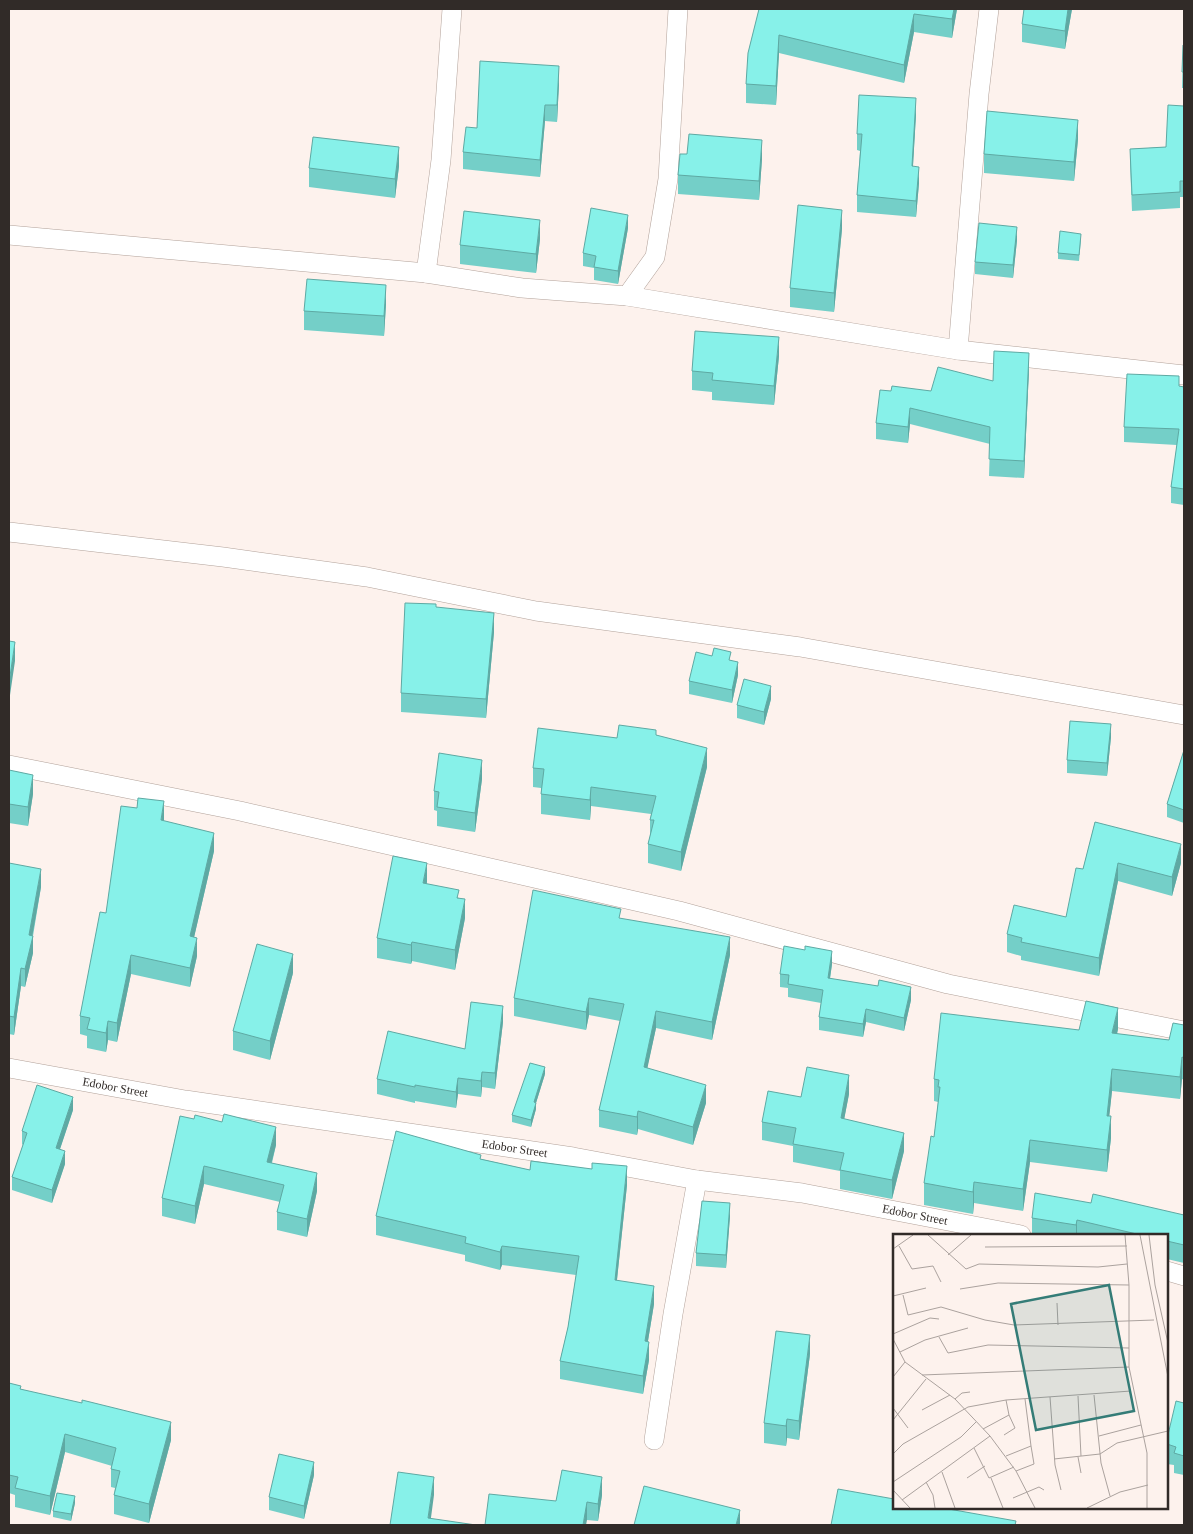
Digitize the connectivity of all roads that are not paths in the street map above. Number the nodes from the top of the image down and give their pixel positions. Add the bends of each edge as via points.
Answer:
1 (452, 9) edge
2 (678, 9) edge
3 (988, 9) edge
4 (9, 235) edge
5 (426, 272) junction
6 (627, 296) junction
7 (958, 350) junction
8 (1184, 375) edge
9 (9, 532) edge
10 (1184, 715) edge
11 (9, 765) edge
12 (1184, 1031) edge
13 (9, 1068) edge
14 (697, 1180) junction
15 (1016, 1234) edge
16 (1168, 1271) edge
17 (1184, 1276) edge
18 (654, 1440) dead end

1 - 5 street via 441,160
2 - 6 street via 668,179 655,257
3 - 7 street
4 - 5 street
5 - 6 street via 522,288
6 - 7 street
7 - 8 street
9 - 10 street via 367,577 536,612 800,647
11 - 12 street via 259,816 679,911 948,984
13 - 14 street, Edobor Street via 185,1100 573,1157
14 - 15 street, Edobor Street via 802,1193
14 - 18 street
16 - 17 street

